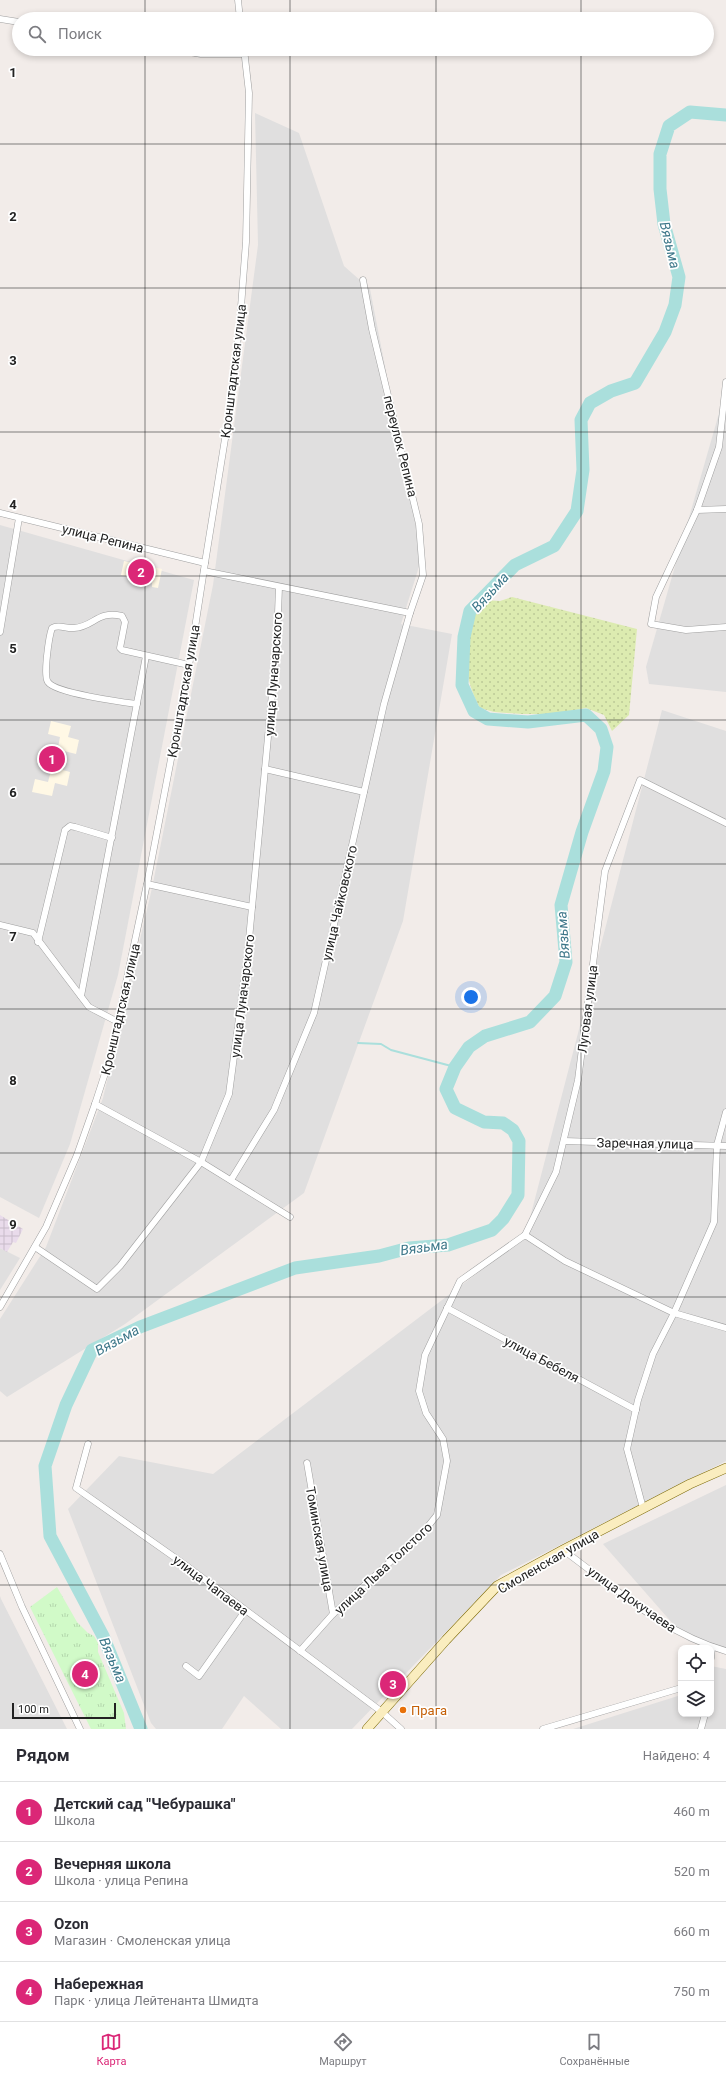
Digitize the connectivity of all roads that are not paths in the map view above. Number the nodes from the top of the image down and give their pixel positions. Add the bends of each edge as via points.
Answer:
1 (238, 0) edge
2 (239, 12) edge
3 (0, 19) edge
4 (12, 21) edge
5 (245, 56) edge
6 (364, 280) dead end
7 (726, 382) edge
8 (723, 447) edge
9 (726, 508) edge
10 (696, 510) junction
11 (0, 513) edge
12 (20, 518) junction
13 (206, 564) junction
14 (204, 571) junction
15 (279, 587) junction
16 (410, 613) junction
17 (726, 627) edge
18 (0, 632) edge
19 (146, 656) junction
20 (188, 665) junction
21 (137, 704) junction
22 (266, 769) junction
23 (364, 792) junction
24 (726, 823) edge
25 (112, 838) junction
26 (147, 884) junction
27 (252, 907) junction
28 (0, 925) edge
29 (38, 942) junction
30 (81, 996) junction
31 (118, 1022) junction
32 (95, 1104) junction
33 (726, 1112) edge
34 (564, 1141) junction
35 (717, 1145) junction
36 (726, 1146) edge
37 (201, 1162) junction
38 (231, 1180) junction
39 (290, 1217) dead end
40 (525, 1235) junction
41 (35, 1247) junction
42 (0, 1307) edge
43 (447, 1308) junction
44 (674, 1313) junction
45 (726, 1328) edge
46 (636, 1410) junction
47 (88, 1444) dead end
48 (307, 1464) dead end
49 (726, 1468) edge
50 (643, 1508) junction
51 (563, 1550) junction
52 (0, 1554) edge
53 (245, 1611) junction
54 (333, 1614) junction
55 (708, 1645) edge
56 (714, 1648) edge
57 (300, 1651) junction
58 (726, 1651) edge
59 (186, 1666) dead end
60 (678, 1689) edge
61 (382, 1712) junction
62 (704, 1717) edge
63 (80, 1729) edge
64 (367, 1729) edge
65 (401, 1729) edge
66 (544, 1729) edge
67 (701, 1729) edge

1 - 2 street
3 - 4 street
5 - 13 street, Кронштадтская улица via 249,93 246,242 229,414
6 - 16 street, переулок Репина via 372,328 419,524 423,575
7 - 8 street
8 - 10 street
9 - 10 street
10 - 17 street via 656,597 651,624 686,630
11 - 12 street, улица Репина
12 - 13 street, улица Репина
12 - 18 street
13 - 14 street, Кронштадтская улица
14 - 15 street
14 - 20 street, Кронштадтская улица
15 - 16 street
15 - 22 street, улица Луначарского
16 - 23 street, улица Чайковского via 384,704
19 - 20 street
19 - 21 street
19 - 21 street via 125,652 120,648 125,622 122,616 108,614 82,627 55,626 50,631 46,676 49,684 83,695
20 - 26 street, Кронштадтская улица
21 - 25 street
22 - 23 street
22 - 27 street, улица Луначарского
23 - 38 street, улица Чайковского via 314,1013 274,1110
24 - 34 street, Луговая улица via 640,780 605,871 578,1080
25 - 29 street via 70,826 64,830
25 - 30 street
26 - 27 street
26 - 31 street, Кронштадтская улица
27 - 37 street, улица Луначарского via 230,1094
28 - 29 street via 33,933
29 - 30 street
30 - 31 street via 89,1007
31 - 32 street, Кронштадтская улица via 110,1058
32 - 37 street
32 - 41 street, Кронштадтская улица via 71,1170
33 - 35 street
34 - 35 street, Заречная улица
34 - 40 street, Луговая улица via 556,1172
35 - 36 street, Заречная улица
35 - 44 street via 714,1222
37 - 38 street
37 - 41 street, улица Луначарского via 120,1266 97,1289
38 - 39 street
40 - 43 street, улица Льва Толстого via 460,1281
40 - 44 street via 565,1261
41 - 42 street, Кронштадтская улица
43 - 46 street, улица Бебеля
43 - 54 street, улица Льва Толстого via 425,1355 419,1392 426,1413 443,1439 446,1462 437,1516
44 - 45 street
44 - 46 street via 653,1354
46 - 50 street via 627,1449
47 - 53 street, улица Чапаева via 76,1488
48 - 54 street, Томинская улица
49 - 50 main road, Смоленская улица
50 - 51 main road, Смоленская улица
51 - 55 street, улица Докучаева via 668,1627
51 - 61 main road, Смоленская улица via 498,1586
52 - 63 street via 22,1607
53 - 57 street, улица Чапаева
53 - 59 street via 199,1676
54 - 57 street, улица Льва Толстого
56 - 58 street, улица Докучаева
57 - 61 street, улица Чапаева
60 - 66 street
61 - 64 main road, Смоленская улица
61 - 65 street, улица Чапаева
62 - 67 street

